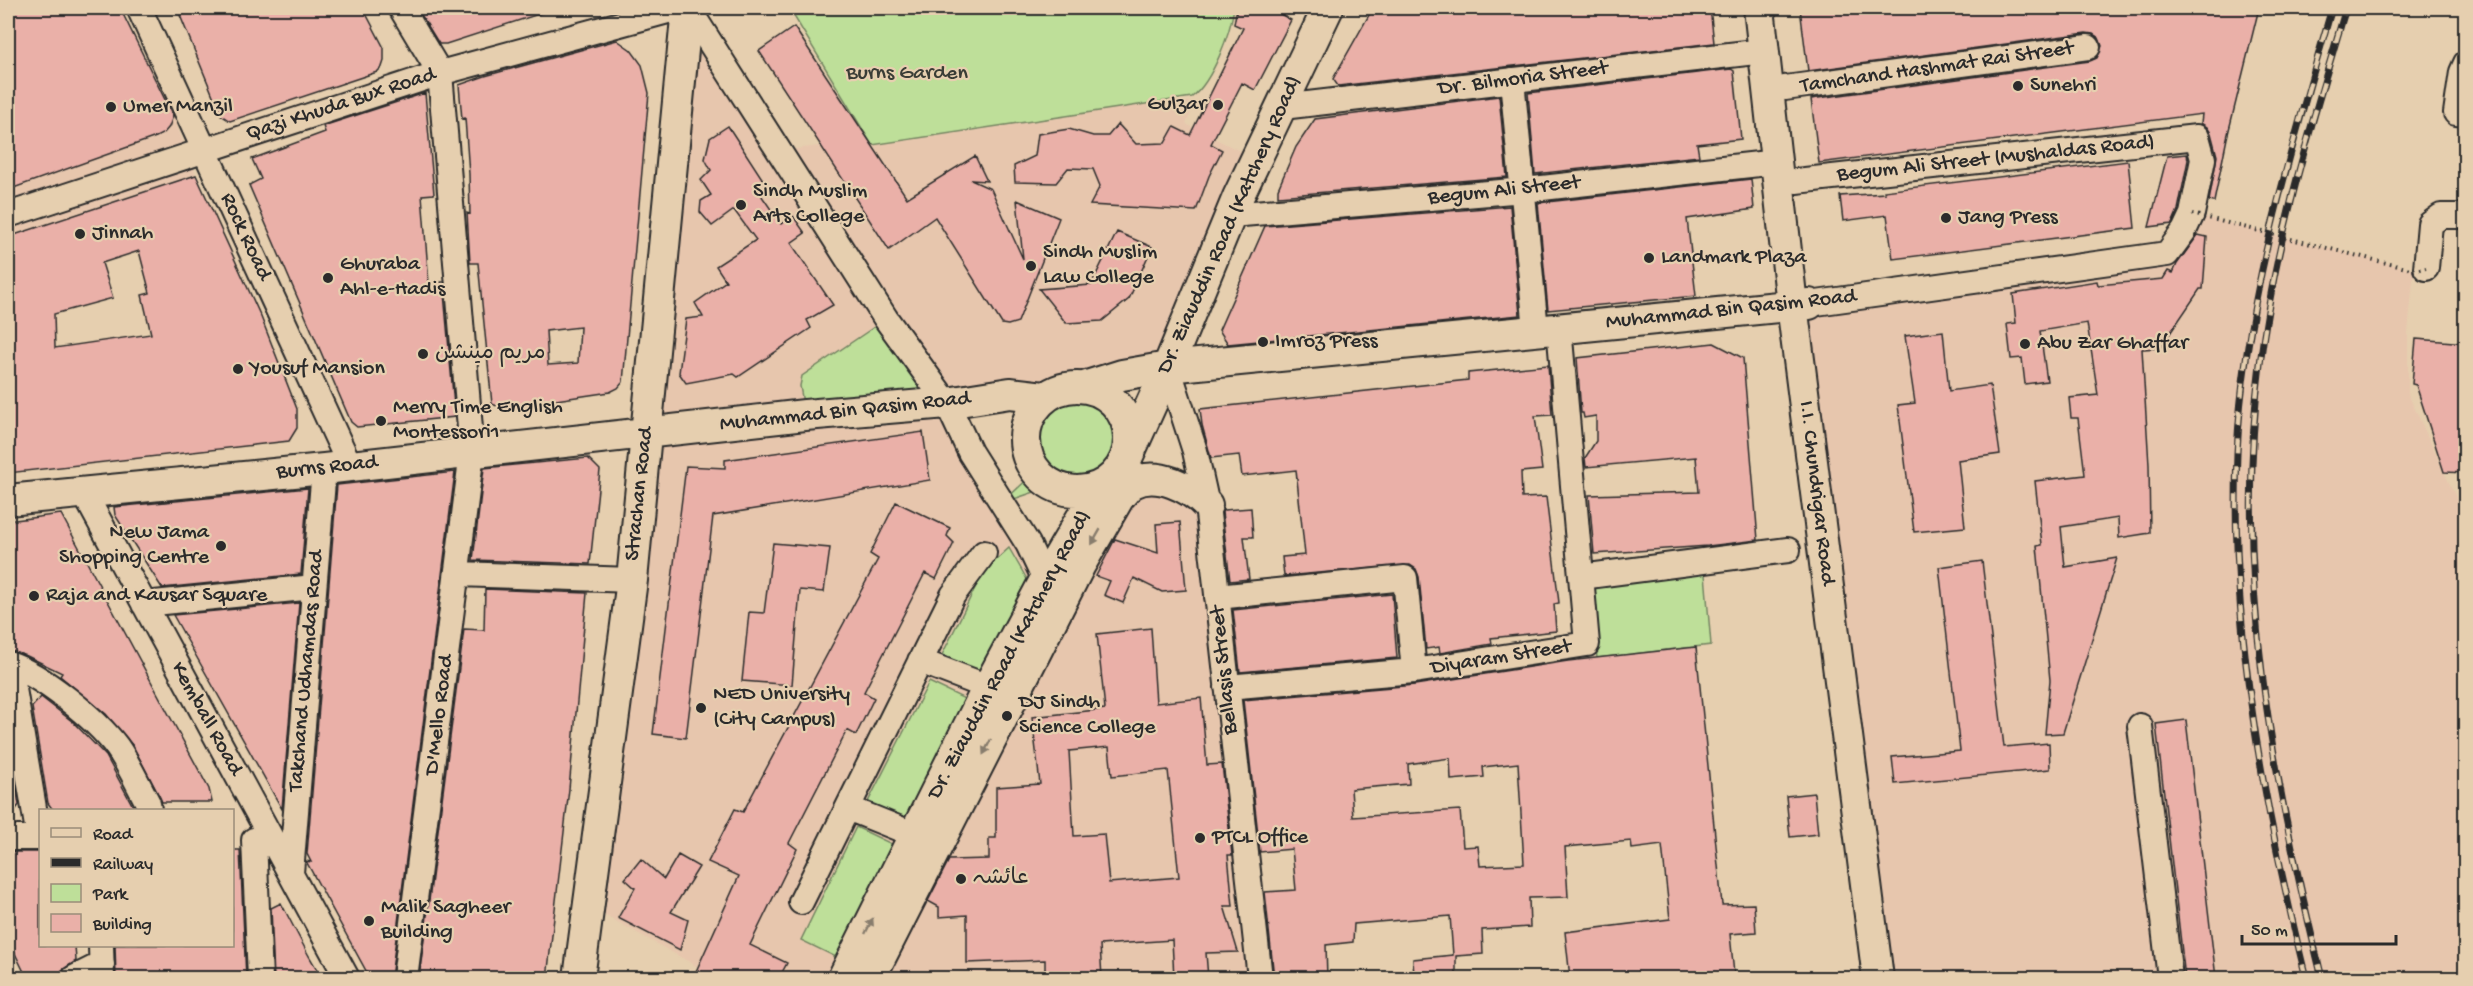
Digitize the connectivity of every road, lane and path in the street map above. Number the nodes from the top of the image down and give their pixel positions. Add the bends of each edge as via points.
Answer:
1 (139, 8) edge
2 (401, 8) edge
3 (679, 8) edge
4 (688, 8) edge
5 (1328, 8) edge
6 (1340, 8) edge
7 (1759, 8) edge
8 (1776, 8) edge
9 (2088, 47) dead end
10 (1764, 51) junction
11 (2466, 63) edge
12 (440, 73) junction
13 (1512, 80) junction
14 (1785, 88) junction
15 (1287, 106) junction
16 (2466, 114) edge
17 (2197, 137) joint
18 (204, 149) junction
19 (1786, 172) junction
20 (1524, 190) junction
21 (2192, 214) junction
22 (8, 215) edge
23 (1235, 215) junction
24 (2466, 216) edge
25 (2426, 268) joint
26 (1800, 305) junction
27 (1547, 328) junction
28 (1174, 372) junction
29 (1087, 386) junction
30 (1044, 397) junction
31 (947, 403) junction
32 (646, 433) junction
33 (472, 452) junction
34 (337, 468) junction
35 (1119, 478) junction
36 (83, 491) junction
37 (8, 500) edge
38 (1207, 505) junction
39 (1788, 550) dead end
40 (984, 553) dead end
41 (458, 574) junction
42 (1581, 577) junction
43 (632, 580) junction
44 (1045, 580) junction
45 (314, 587) junction
46 (1217, 597) junction
47 (144, 604) junction
48 (920, 661) junction
49 (9, 665) edge
50 (1414, 671) junction
51 (988, 687) junction
52 (1227, 687) junction
53 (2140, 726) dead end
54 (848, 808) junction
55 (149, 809) edge
56 (39, 832) edge
57 (915, 835) junction
58 (8, 838) edge
59 (39, 838) edge
60 (253, 840) edge
61 (291, 873) junction
62 (801, 902) dead end
63 (102, 963) edge
64 (74, 978) edge
65 (260, 978) edge
66 (347, 978) edge
67 (405, 978) edge
68 (579, 978) edge
69 (843, 978) edge
70 (870, 978) edge
71 (1260, 978) edge
72 (1878, 978) edge
73 (1894, 978) edge
74 (2170, 978) edge

1 - 18 street, Rock Road
2 - 12 street
3 - 12 street, Qazi Khuda Bux Road
4 - 31 street via 886,319
4 - 32 main road, Strachan Road
5 - 15 main road, Dr. Ziauddin Road (Katchery Road)
6 - 15 main road, Dr. Ziauddin Road (Katchery Road)
7 - 10 main road, I.I. Chundrigar Road
8 - 14 main road, I.I. Chundrigar Road
9 - 14 street, Tamchand Hashmat Rai Street
10 - 13 street, Dr. Bilmoria Street
10 - 19 main road, I.I. Chundrigar Road
11 - 16 street via 2456,113
12 - 18 street, Qazi Khuda Bux Road
12 - 33 street, D'Mello Road
13 - 15 street, Dr. Bilmoria Street
13 - 20 street, Diyaram Street
14 - 19 main road, I.I. Chundrigar Road
15 - 23 main road, Dr. Ziauddin Road (Katchery Road)
17 - 19 street, Begum Ali Street (Mushaldas Road)
17 - 21 street, Muhammad Bin Qasim Road via 2203,159
18 - 22 street, Qazi Khuda Bux Road
18 - 34 street, Rock Road
19 - 20 street, Begum Ali Street
19 - 26 main road, I.I. Chundrigar Road
20 - 23 street, Begum Ali Street
20 - 27 street, Diyaram Street
21 - 25 path, bridge via 2414,270
21 - 26 street, Muhammad Bin Qasim Road via 2167,254
23 - 28 main road, Dr. Ziauddin Road (Katchery Road)
24 - 25 street via 2441,216 2430,224
26 - 27 main road, Muhammad Bin Qasim Road
26 - 72 main road, I.I. Chundrigar Road
26 - 73 main road, I.I. Chundrigar Road
27 - 28 main road, Muhammad Bin Qasim Road
27 - 42 street, Diyaram Street
28 - 29 main road, Muhammad Bin Qasim Road via 1122,375
28 - 35 main road, Dr. Ziauddin Road (Katchery Road)
28 - 38 street, Bellasis Street
29 - 30 main road via 1060,388
29 - 35 main road via 1111,399 1123,412 1128,430
30 - 31 main road, Muhammad Bin Qasim Road via 1010,393
30 - 35 main road via 1028,419 1023,438 1035,471 1052,486 1064,490 1082,491
31 - 32 main road, Muhammad Bin Qasim Road
31 - 44 street via 969,452 1028,544
32 - 33 main road, Burns Road
32 - 43 main road, Strachan Road
33 - 34 main road, Burns Road
33 - 41 street, D'Mello Road
34 - 36 main road, Burns Road
34 - 45 street, Takchand Udhamdas Road
35 - 38 main road via 1132,483 1153,480 1188,489
35 - 44 main road, Dr. Ziauddin Road (Katchery Road) via 1092,500
35 -> 70 main road, Dr. Ziauddin Road (Katchery Road) via 1080,565
36 - 37 main road, Burns Road
36 - 47 street, Kemball Road
38 - 46 street, Bellasis Street
39 - 42 street
40 - 48 street via 953,595
41 - 43 street
41 - 67 street, D'Mello Road
42 - 50 street, Diyaram Street via 1587,644
43 - 68 main road, Strachan Road
44 - 51 main road, Dr. Ziauddin Road (Katchery Road)
45 - 47 street
45 - 61 street, Takchand Udhamdas Road
46 - 50 street, Diyaram Street via 1405,578
46 - 52 street, Bellasis Street
47 - 60 street, Kemball Road
48 - 51 street
48 - 54 street
49 - 55 street via 26,671 77,707 117,747
49 - 56 street
50 - 52 street
51 - 57 main road, Dr. Ziauddin Road (Katchery Road)
52 - 71 street, Bellasis Street
53 - 74 street
54 - 57 street
54 - 62 street
69 -> 57 main road, Dr. Ziauddin Road (Katchery Road)
58 - 59 street
60 - 61 street, Kemball Road
60 - 65 street
61 - 66 street, Kemball Road
63 - 64 street

